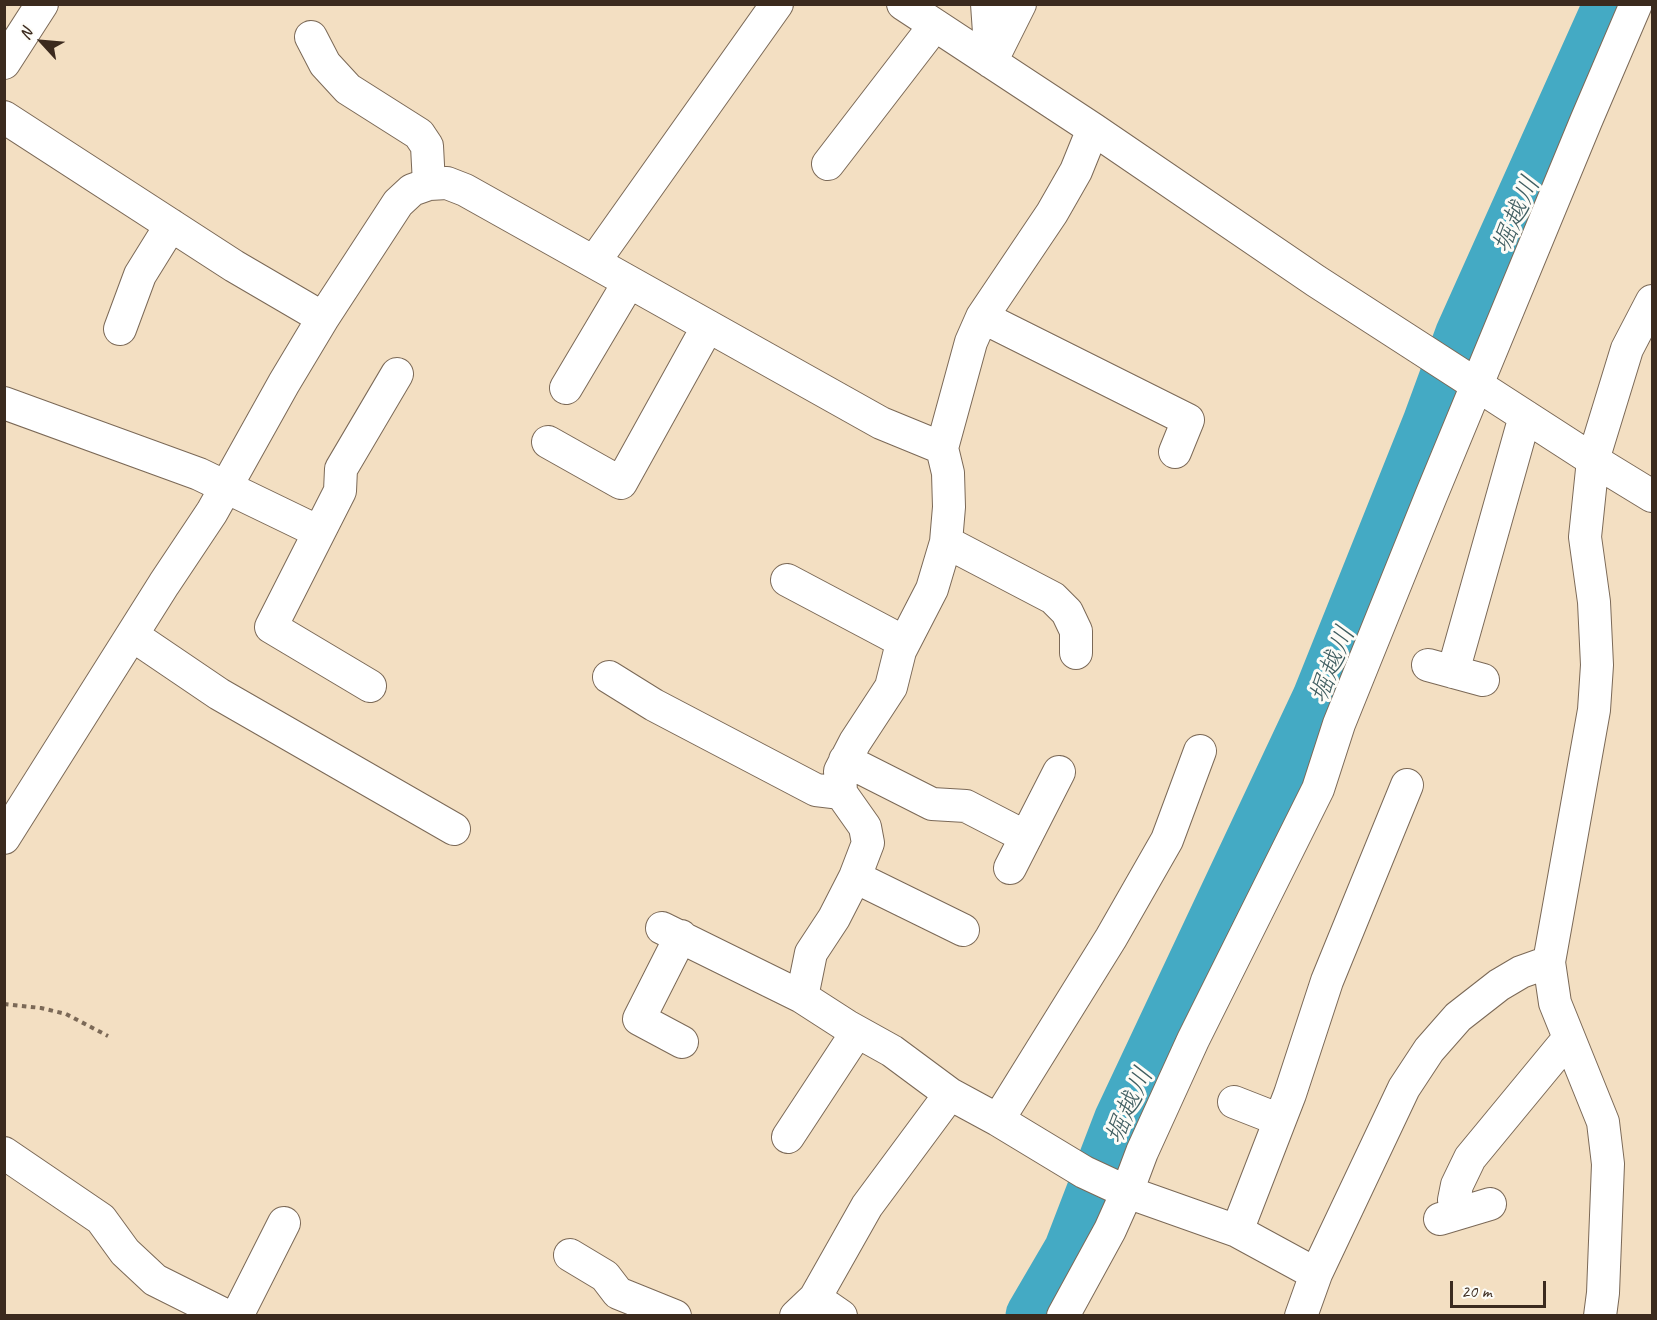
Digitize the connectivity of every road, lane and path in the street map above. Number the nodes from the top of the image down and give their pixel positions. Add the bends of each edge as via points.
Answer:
1 (42, 4) edge
2 (777, 4) edge
3 (903, 4) edge
4 (987, 4) edge
5 (1020, 4) edge
6 (1636, 4) edge
7 (934, 25) junction
8 (311, 37) dead end
9 (991, 62) junction
10 (4, 63) edge
11 (4, 117) edge
12 (1093, 129) junction
13 (828, 164) dead end
14 (429, 184) junction
15 (171, 225) junction
16 (594, 262) junction
17 (629, 282) junction
18 (1653, 301) edge
19 (982, 317) junction
20 (323, 318) junction
21 (708, 326) junction
22 (120, 329) dead end
23 (397, 374) dead end
24 (1474, 383) junction
25 (566, 388) dead end
26 (4, 403) edge
27 (1525, 416) junction
28 (548, 442) dead end
29 (942, 448) junction
30 (1175, 452) dead end
31 (1593, 460) junction
32 (226, 486) junction
33 (1653, 496) edge
34 (319, 532) junction
35 (946, 542) junction
36 (787, 580) dead end
37 (132, 635) junction
38 (904, 642) junction
39 (1076, 653) dead end
40 (1455, 672) dead end
41 (609, 677) dead end
42 (370, 686) dead end
43 (1200, 751) dead end
44 (845, 760) junction
45 (1059, 772) dead end
46 (1407, 785) dead end
47 (841, 793) junction
48 (453, 829) dead end
49 (1026, 837) junction
50 (4, 838) edge
51 (1010, 868) dead end
52 (855, 877) junction
53 (963, 930) dead end
54 (1549, 962) junction
55 (802, 997) junction
56 (4, 1004) edge
57 (857, 1032) junction
58 (108, 1036) dead end
59 (1569, 1038) junction
60 (682, 1042) dead end
61 (950, 1094) junction
62 (1234, 1102) dead end
63 (1280, 1119) junction
64 (998, 1120) junction
65 (788, 1137) dead end
66 (4, 1153) edge
67 (1123, 1190) junction
68 (1490, 1204) dead end
69 (284, 1223) dead end
70 (1237, 1231) junction
71 (570, 1255) dead end
72 (1316, 1274) junction
73 (806, 1307) edge
74 (195, 1308) edge
75 (227, 1316) edge
76 (237, 1316) edge
77 (675, 1316) edge
78 (841, 1316) edge
79 (1063, 1316) edge
80 (1301, 1316) edge
81 (1600, 1316) edge

1 - 10 street
2 - 16 street
3 - 7 street
4 - 9 street
5 - 9 street
6 - 24 street
7 - 9 street
7 - 13 street via 838,129
8 - 14 street via 325,64 348,89 419,134 427,146
9 - 12 street
11 - 15 street
12 - 19 street via 1076,171 1052,213
12 - 24 street
14 - 16 street via 447,183 465,190
14 - 20 street via 412,190 398,203
15 - 20 street
15 - 22 street via 140,275
16 - 17 street
17 - 21 street
17 - 25 street
18 - 31 street via 1628,349
19 - 29 street via 971,342
19 - 30 street via 1188,420
20 - 32 street
21 - 28 street via 621,483
21 - 29 street via 881,423
23 - 34 street via 341,470 340,492
24 - 27 street
24 - 67 street via 1339,724 1318,789
26 - 32 street
27 - 31 street
27 - 40 street
29 - 35 street via 948,473
31 - 33 street
31 - 54 street via 1585,537 1594,603 1594,710
32 - 34 street
32 - 37 street
34 - 42 street via 271,627
35 - 38 street via 932,589
35 - 39 street via 1053,598 1068,612 1076,631
36 - 38 street
37 - 48 street via 219,694
37 - 50 street
38 - 44 street via 891,687
41 - 47 street via 654,705 816,790
43 - 64 street via 1167,840 1100,931
44 - 47 street via 840,771
44 - 49 street via 932,804 966,806
45 - 49 street
46 - 63 street via 1327,981
47 - 52 street via 865,827 868,843
49 - 51 street
52 - 53 street
52 - 55 street via 811,953
54 - 59 street via 1555,1003
54 - 72 street via 1499,985 1458,1017 1429,1050 1404,1088
55 - 57 street
55 - 60 street via 671,932 639,1019
56 - 58 path via 66,1014
57 - 61 street via 892,1051
57 - 65 street
59 - 68 street via 1470,1158 1457,1185 1449,1216
59 - 81 street via 1603,1122 1608,1164
61 - 64 street
61 - 73 street via 867,1206
62 - 63 street
63 - 70 street
64 - 67 street via 1084,1172
66 - 74 street via 101,1219 125,1252 155,1280
67 - 70 street
67 - 79 street via 1110,1230
69 - 76 street
70 - 72 street
71 - 77 street via 605,1276 618,1293
72 - 80 street
73 - 78 street
74 - 75 street

